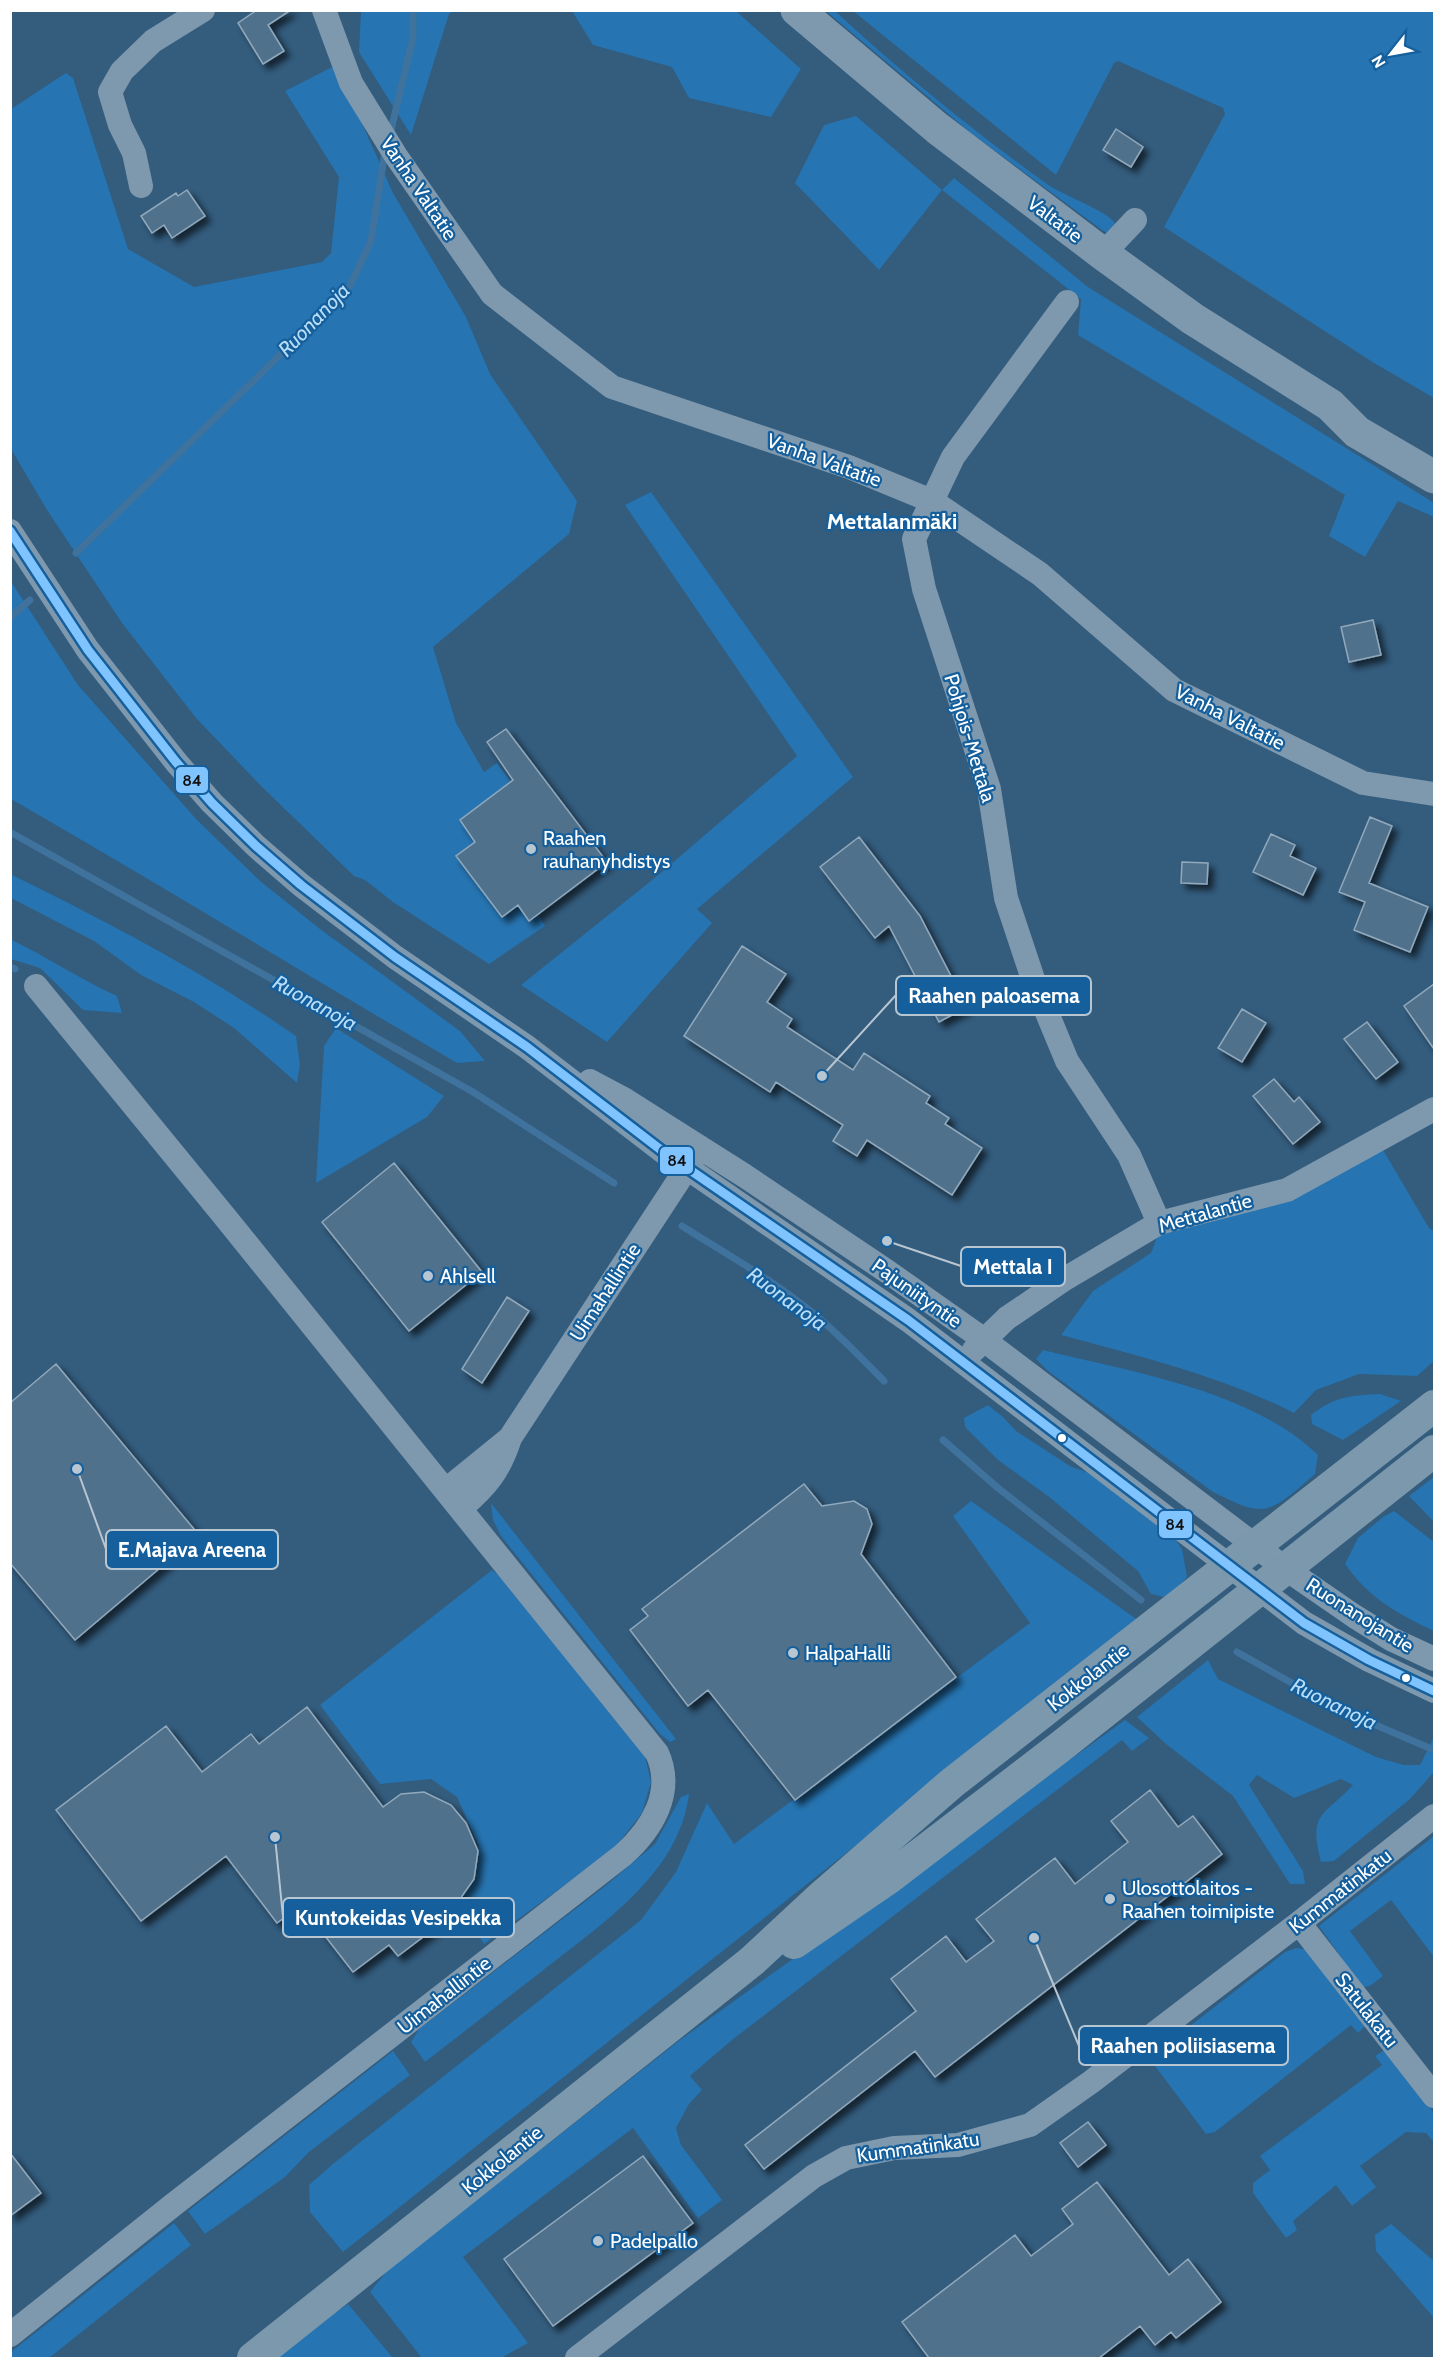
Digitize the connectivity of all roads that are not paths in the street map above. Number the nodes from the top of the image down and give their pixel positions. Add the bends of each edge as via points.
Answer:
1 (203, 10) edge
2 (324, 10) edge
3 (797, 10) edge
4 (141, 186) dead end
5 (1135, 220) dead end
6 (1103, 255) junction
7 (1066, 302) dead end
8 (1330, 405) junction
9 (1434, 450) edge
10 (1434, 477) edge
11 (932, 501) junction
12 (10, 531) edge
13 (1434, 794) edge
14 (36, 986) dead end
15 (527, 1047) junction
16 (1434, 1109) edge
17 (700, 1147) junction
18 (687, 1168) junction
19 (1159, 1223) junction
20 (984, 1341) junction
21 (962, 1362) junction
22 (1434, 1406) edge
23 (1434, 1451) edge
24 (453, 1499) junction
25 (1255, 1545) junction
26 (1230, 1565) junction
27 (1286, 1569) junction
28 (1261, 1589) junction
29 (1434, 1659) edge
30 (1434, 1691) edge
31 (1434, 1816) edge
32 (1299, 1923) junction
33 (752, 1961) junction
34 (1434, 2097) edge
35 (10, 2335) edge
36 (253, 2358) edge
37 (577, 2358) edge

1 - 4 street via 153,41 122,70 110,92 134,153
2 - 11 street, Vanha Valtatie via 351,83 396,156 492,294 612,387 849,467
3 - 6 highway, Valtatie via 937,128
5 - 6 street
6 - 8 highway, Valtatie via 1193,319
7 - 11 street, Pohjois-Mettala via 953,457
8 - 9 highway, Valtatie via 1366,414
8 - 10 highway, Valtatie via 1357,432
11 - 13 street, Vanha Valtatie via 1040,574 1174,690 1363,783
11 - 19 street, Pohjois-Mettala via 914,539 924,589 989,789 1006,898 1033,979 1067,1061 1129,1155
12 - 15 street, Pajuniityntie via 88,650 219,810 346,921
14 - 24 street
15 - 17 street, Pajuniityntie via 622,1098
15 - 18 street, Pajuniityntie
16 - 19 street, Mettalantie via 1287,1190
17 - 18 street, Uimahallintie
17 - 20 street, Pajuniityntie
18 - 21 street, Pajuniityntie via 908,1320
18 - 24 street, Uimahallintie via 510,1438 497,1470 477,1495
19 - 20 street, Mettalantie via 1063,1280 1007,1318
20 - 21 street, Mettalantie
20 - 25 street, Pajuniityntie
21 - 26 street, Pajuniityntie
22 - 25 main road, Kokkolantie
23 - 27 main road, Kokkolantie
24 - 35 street, Uimahallintie via 657,1753 665,1775 654,1818 623,1855
25 - 26 main road, Kokkolantie
25 - 27 street, Pajuniityntie
26 - 28 street, Pajuniityntie
26 - 33 main road, Kokkolantie via 952,1783
27 - 28 main road, Kokkolantie
27 - 29 street, Ruonanojantie via 1382,1634
28 - 30 street, Ruonanojantie via 1305,1623
28 - 33 main road, Kokkolantie via 889,1878 784,1950
31 - 32 street, Kummatinkatu
32 - 34 street, Satulakatu
32 - 37 street, Kummatinkatu via 1030,2126 958,2145 894,2148 846,2158 814,2176
33 - 36 main road, Kokkolantie

